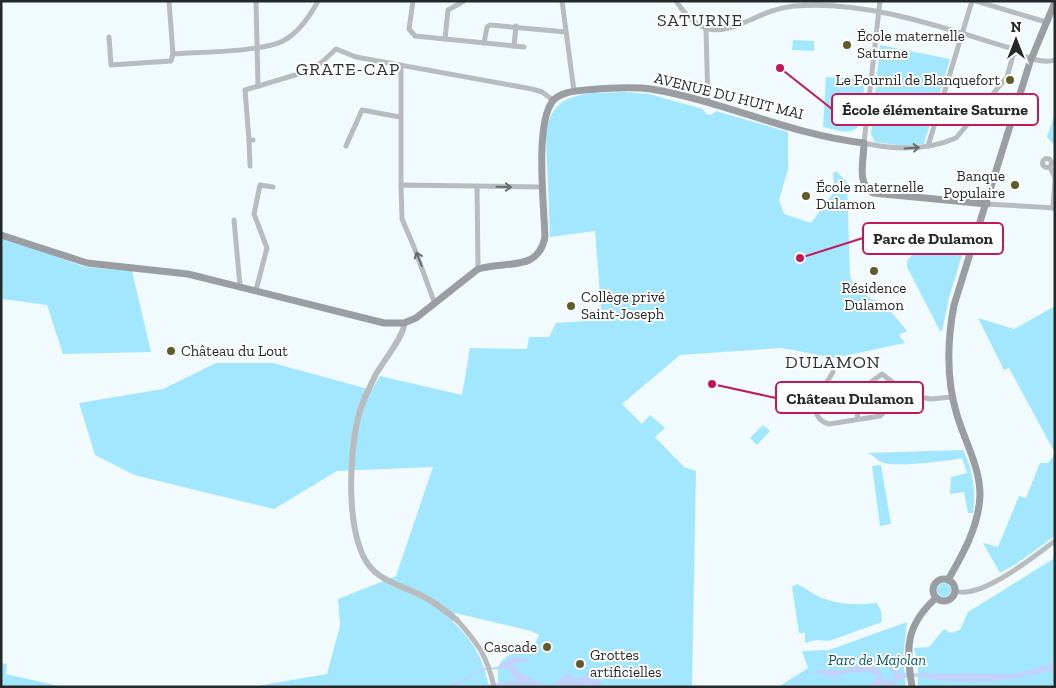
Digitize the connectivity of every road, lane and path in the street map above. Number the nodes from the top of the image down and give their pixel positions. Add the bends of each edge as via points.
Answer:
1 (169, 1) edge
2 (256, 1) edge
3 (318, 1) edge
4 (413, 1) edge
5 (464, 1) edge
6 (562, 1) edge
7 (676, 1) edge
8 (777, 1) edge
9 (880, 1) edge
10 (972, 1) edge
11 (976, 1) edge
12 (1055, 2) edge
13 (780, 8) junction
14 (878, 10) junction
15 (1046, 22) junction
16 (516, 26) junction
17 (706, 30) junction
18 (566, 32) junction
19 (962, 33) junction
20 (109, 37) dead end
21 (445, 39) junction
22 (484, 43) junction
23 (257, 46) junction
24 (514, 46) junction
25 (524, 46) dead end
26 (1014, 52) junction
27 (172, 54) junction
28 (1032, 58) junction
29 (1055, 60) edge
30 (401, 65) junction
31 (258, 86) junction
32 (574, 92) junction
33 (553, 100) junction
34 (708, 104) junction
35 (400, 117) junction
36 (864, 143) junction
37 (346, 146) dead end
38 (928, 146) junction
39 (250, 166) dead end
40 (1050, 167) dead end
41 (1055, 179) edge
42 (401, 185) junction
43 (477, 186) junction
44 (274, 187) dead end
45 (543, 187) junction
46 (986, 204) junction
47 (1054, 208) edge
48 (234, 220) dead end
49 (1, 235) edge
50 (478, 269) junction
51 (240, 286) junction
52 (256, 290) junction
53 (435, 304) junction
54 (404, 323) junction
55 (833, 372) dead end
56 (871, 382) dead end
57 (862, 392) dead end
58 (910, 396) junction
59 (952, 397) junction
60 (858, 418) junction
61 (1055, 540) edge
62 (948, 580) junction
63 (955, 591) junction
64 (936, 598) junction
65 (457, 620) joint
66 (493, 684) edge
67 (912, 684) edge

1 - 27 street
2 - 23 street
3 - 23 street via 288,38
4 - 21 street via 411,34
5 - 21 street via 448,10
6 - 18 street
7 - 17 street via 694,22
8 - 13 street
9 - 14 street
10 - 19 street
11 - 15 street
12 - 15 main road
13 - 14 street via 810,5
13 - 17 street via 722,30
14 - 19 street
14 - 36 street
15 - 28 main road
16 - 18 street
16 - 22 street via 490,25
16 - 24 street
17 - 34 street
18 - 32 street
19 - 26 street
19 - 38 street
20 - 27 street via 111,65 171,61
21 - 22 street
22 - 24 street
23 - 27 street
23 - 31 street
24 - 25 street
26 - 28 street
26 - 38 street, AVENUE DU HUIT MAI via 1006,77 956,138
28 - 29 street
28 - 46 main road
30 - 31 street via 356,58 336,49 305,72
30 - 33 street via 532,89
30 - 35 street
31 - 39 street via 245,92 251,140
32 - 33 main road, AVENUE DU HUIT MAI
32 - 34 main road, AVENUE DU HUIT MAI via 650,89
33 - 45 main road via 542,128
34 - 36 main road, AVENUE DU HUIT MAI
35 - 37 street via 362,110
35 - 42 street
36 -> 38 street, AVENUE DU HUIT MAI via 901,149
36 - 46 main road via 863,181 873,193
40 - 41 street
41 - 47 street
42 - 43 street
53 -> 42 street via 402,219
43 -> 45 street
43 - 50 street
44 - 52 street via 260,185 255,211 267,248
45 - 50 main road via 545,237 538,255 522,262
46 - 47 street
46 - 59 main road via 951,323 948,361
48 - 51 street
49 - 51 main road via 87,263 188,274
50 - 53 main road
51 - 52 main road
52 - 54 main road via 372,322
53 - 54 main road
54 - 65 street via 399,338 376,374 358,417 350,472 356,538 366,563 375,572 391,583 425,597
55 - 60 street via 814,405 817,416 829,424
56 - 58 street via 882,374
57 - 60 street via 856,409
58 - 59 street
58 - 60 street via 898,393 890,398 888,408 880,416
59 - 62 main road via 976,468 980,496 973,531
61 - 63 street via 979,589 968,593
62 - 63 main road
62 - 64 main road via 935,584
63 - 64 main road via 949,600
64 - 67 main road via 915,622 910,638
65 - 66 street via 475,640 490,668

